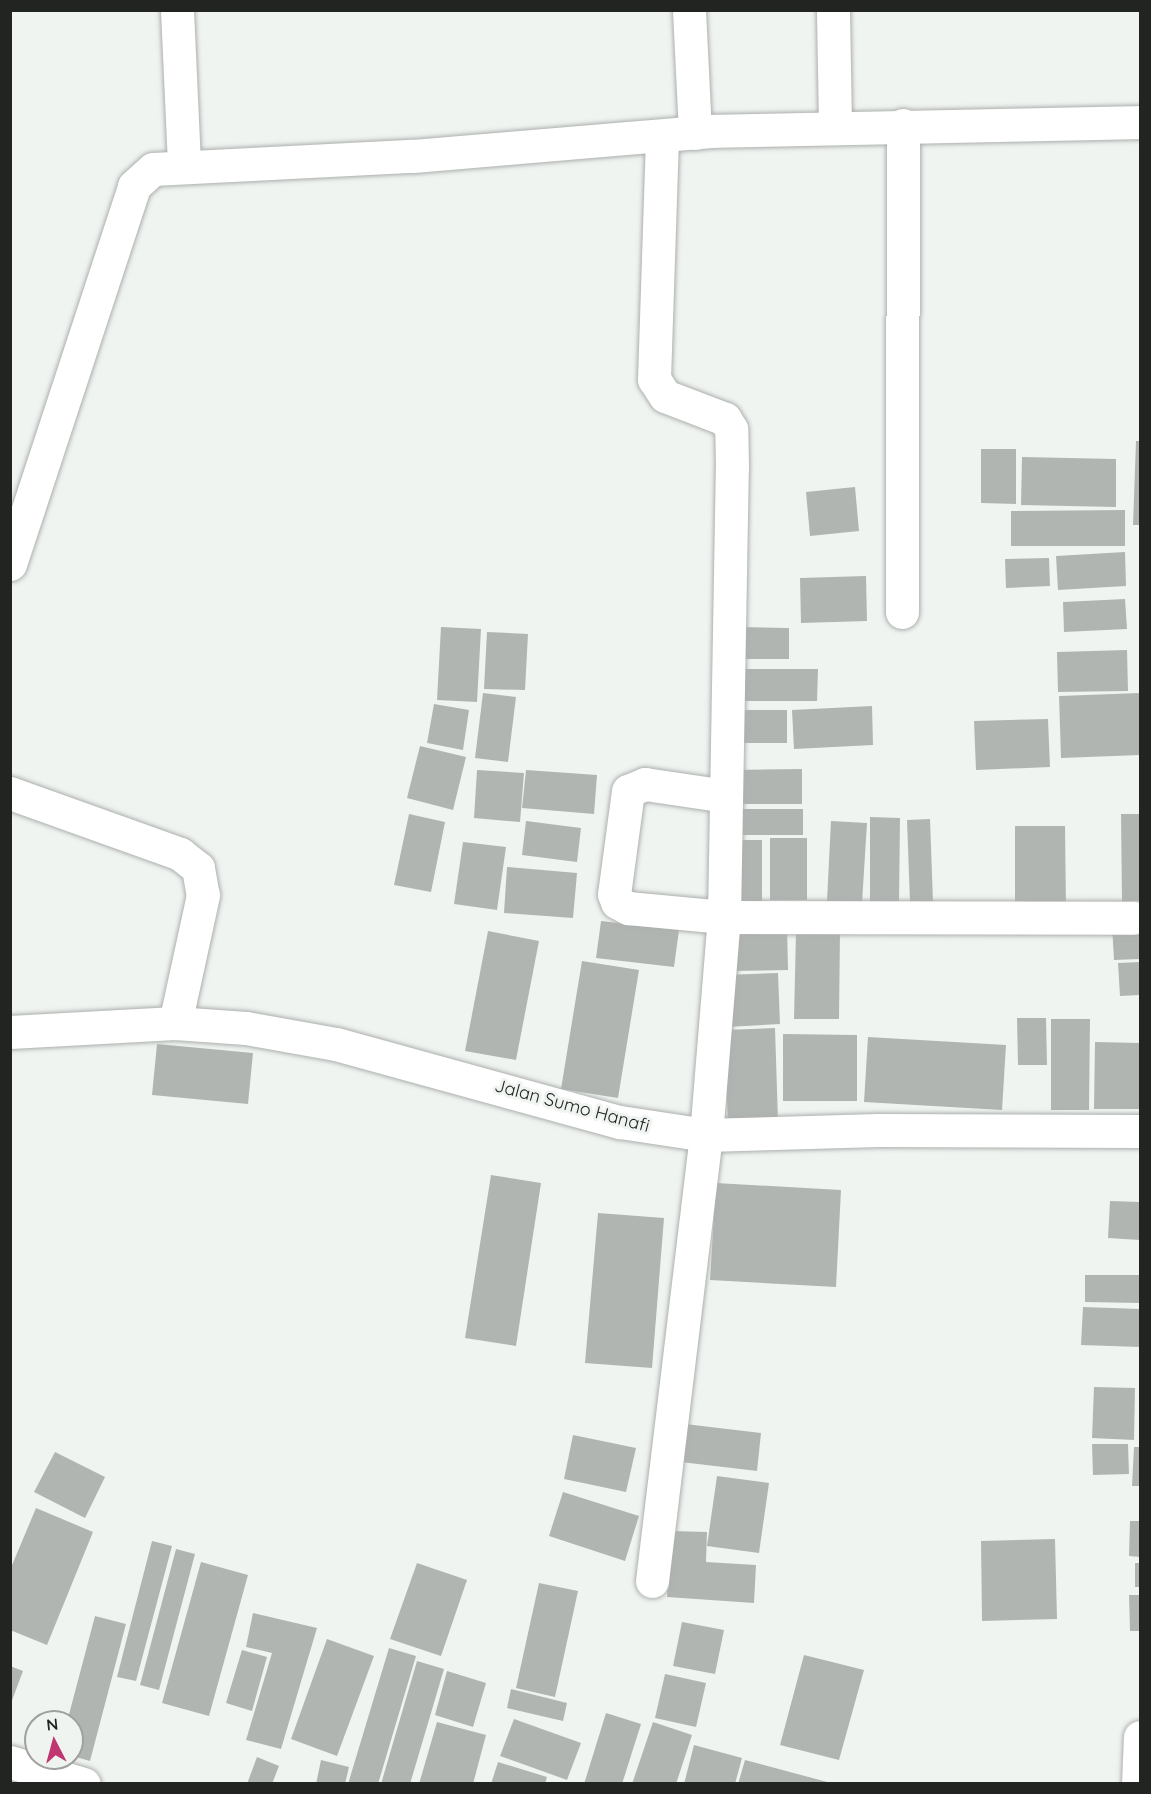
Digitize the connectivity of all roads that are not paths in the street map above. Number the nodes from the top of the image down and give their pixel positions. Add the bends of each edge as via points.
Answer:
1 (177, 10) edge
2 (689, 10) edge
3 (833, 10) edge
4 (1140, 122) edge
5 (903, 125) junction
6 (836, 127) junction
7 (695, 133) junction
8 (662, 136) junction
9 (184, 167) junction
10 (10, 564) edge
11 (902, 612) dead end
12 (10, 793) edge
13 (726, 796) junction
14 (724, 917) junction
15 (1133, 918) dead end
16 (174, 1023) junction
17 (10, 1032) edge
18 (1140, 1131) edge
19 (706, 1135) junction
20 (652, 1581) dead end
21 (1140, 1737) edge
22 (10, 1762) edge
23 (84, 1784) edge
24 (1138, 1784) edge

1 - 9 street
2 - 7 street
3 - 6 street
4 - 5 street
5 - 6 street
5 - 11 street
6 - 7 street
7 - 8 street
8 - 9 street via 413,156
8 - 13 street via 654,379 665,396 725,419 733,443
9 - 10 street via 153,169 134,186
12 - 16 street via 180,854 198,868 203,895
13 - 14 street
13 - 14 street via 645,784 628,791 614,894 617,902 628,908
14 - 15 street
14 - 19 street
16 - 17 street, Jalan Sumo Hanafi
16 - 19 street, Jalan Sumo Hanafi via 246,1028 336,1044 620,1122
18 - 19 street, Jalan Sumo Hanafi via 878,1130
19 - 20 street
21 - 24 street
22 - 23 street

